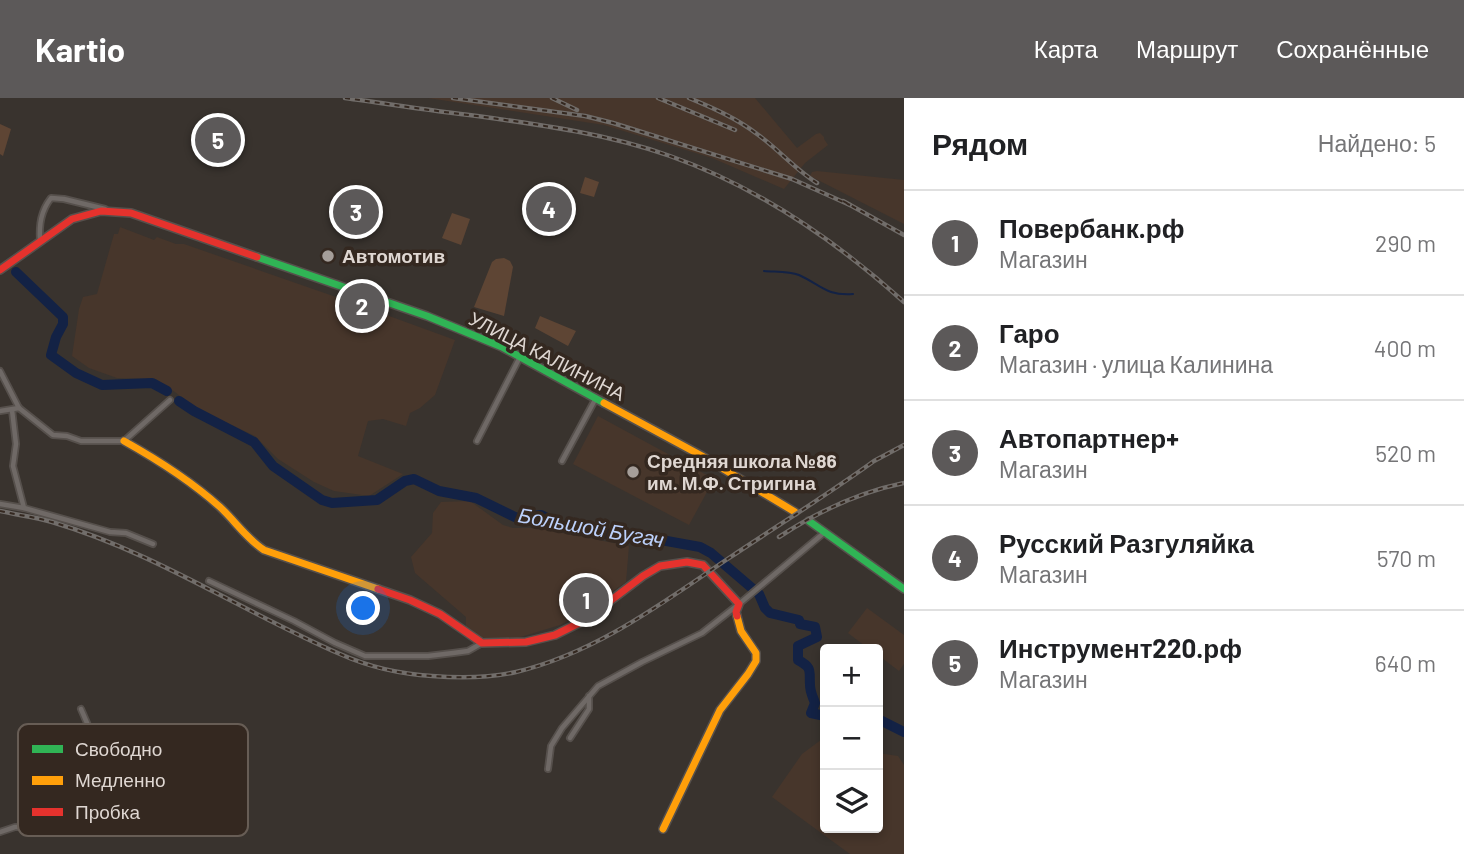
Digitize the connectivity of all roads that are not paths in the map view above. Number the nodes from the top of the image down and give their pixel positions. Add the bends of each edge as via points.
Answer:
1 (113, 211) junction
2 (40, 241) junction
3 (0, 270) edge
4 (520, 357) junction
5 (0, 371) edge
6 (596, 398) junction
7 (170, 400) dead end
8 (19, 408) junction
9 (12, 410) junction
10 (0, 411) edge
11 (477, 441) dead end
12 (124, 442) junction
13 (562, 461) dead end
14 (0, 504) edge
15 (23, 508) junction
16 (825, 532) junction
17 (153, 544) dead end
18 (209, 581) dead end
19 (904, 589) edge
20 (739, 604) junction
21 (482, 643) junction
22 (589, 695) junction
23 (81, 709) dead end
24 (87, 724) edge
25 (570, 738) dead end
26 (548, 769) dead end
27 (18, 827) edge
28 (663, 829) dead end
29 (0, 832) edge

1 - 2 main road, УЛИЦА КАЛИНИНА via 72,219
1 - 2 street via 51,198 39,227
1 - 4 main road, УЛИЦА КАЛИНИНА via 182,230 416,312
2 - 3 main road, УЛИЦА КАЛИНИНА
4 - 6 main road, УЛИЦА КАЛИНИНА
4 - 11 street
5 - 8 street
6 - 13 street
6 - 16 main road, УЛИЦА КАЛИНИНА
7 - 12 street
8 - 9 street
8 - 12 street via 53,435
9 - 10 street
9 - 15 street via 13,466
12 - 21 main road via 159,460 204,493 260,548 410,600
14 - 15 street
15 - 17 street
16 - 19 main road, УЛИЦА КАЛИНИНА
16 - 20 street
18 - 21 street via 365,656 428,656 468,651
20 - 21 main road via 703,565 660,566 555,635 526,642
20 - 22 street via 702,633 598,686
20 - 28 main road via 736,612 741,631 756,653 756,661 720,710
22 - 25 street via 589,709
22 - 26 street via 551,746
23 - 24 street
27 - 29 street

